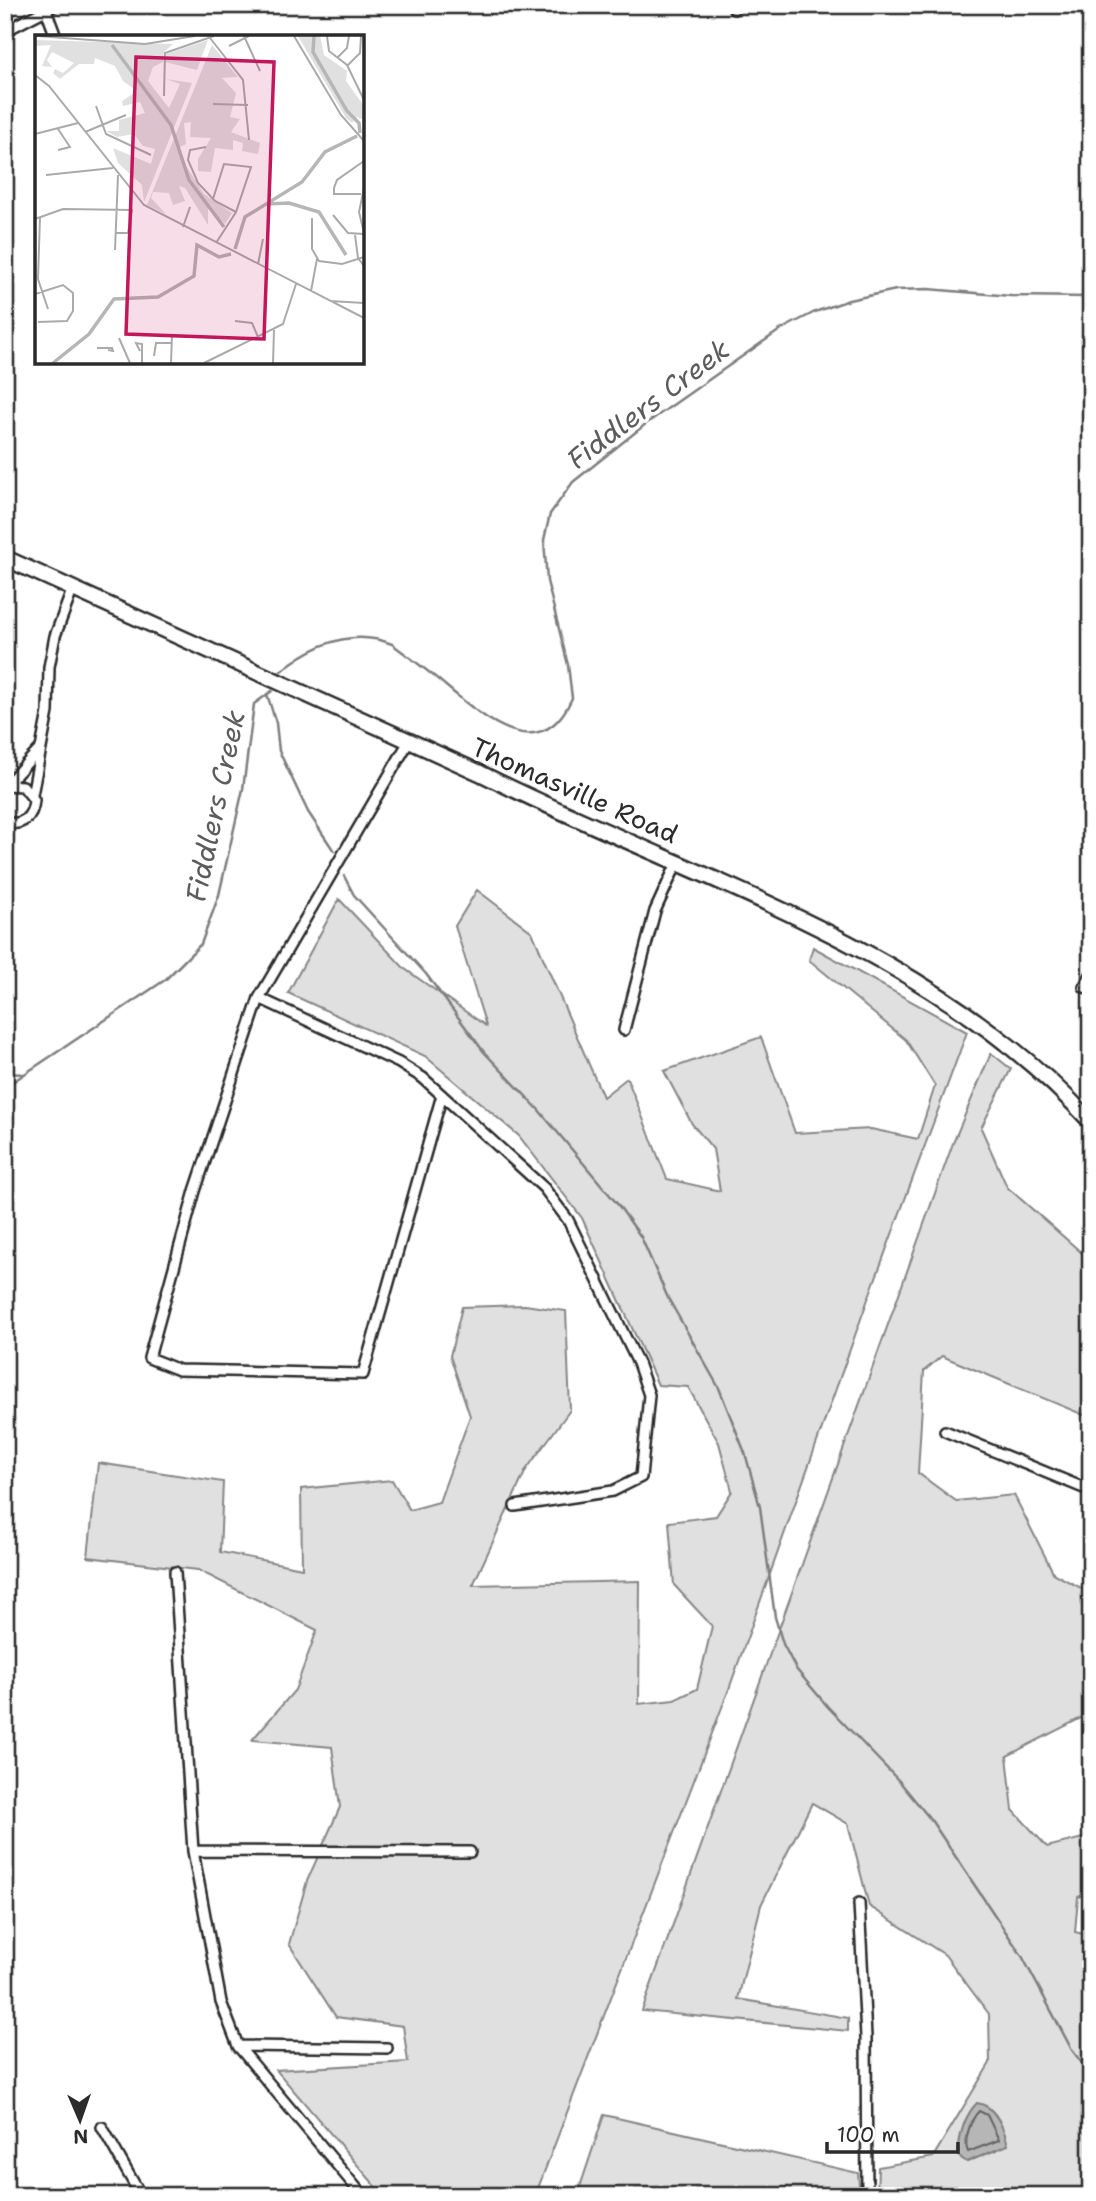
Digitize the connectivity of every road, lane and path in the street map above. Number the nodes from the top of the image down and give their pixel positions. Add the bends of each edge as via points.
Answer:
1 (50, 8) edge
2 (5, 31) edge
3 (56, 35) edge
4 (5, 558) edge
5 (74, 588) junction
6 (408, 743) junction
7 (40, 749) junction
8 (6, 785) edge
9 (32, 795) junction
10 (5, 822) edge
11 (677, 863) junction
12 (1091, 975) edge
13 (1091, 989) edge
14 (259, 998) junction
15 (624, 1030) dead end
16 (442, 1095) junction
17 (1091, 1122) edge
18 (945, 1431) dead end
19 (1091, 1491) edge
20 (515, 1506) dead end
21 (175, 1572) dead end
22 (193, 1851) junction
23 (470, 1852) dead end
24 (859, 1903) dead end
25 (238, 2046) junction
26 (387, 2048) dead end
27 (102, 2127) dead end
28 (141, 2196) edge
29 (363, 2196) edge
30 (867, 2196) edge

1 - 2 street
1 - 3 street
4 - 5 main road, Thomasville Road
5 - 6 main road, Thomasville Road
5 - 7 street via 55,636
6 - 11 main road, Thomasville Road
6 - 14 street
7 - 8 street
7 - 9 street
8 - 9 street via 23,786
9 - 10 street via 29,817
11 - 15 street via 655,911
11 - 17 main road, Thomasville Road via 903,972 987,1027 1059,1087
12 - 13 street via 1084,987
14 - 16 street via 398,1063
14 - 16 street via 195,1191 149,1358 178,1370 363,1374
16 - 20 street via 544,1188 568,1220 649,1395 641,1477 613,1491
18 - 19 street
21 - 22 street
22 - 23 street
22 - 25 street via 221,2002
24 - 30 street
25 - 26 street
25 - 29 street
27 - 28 street

